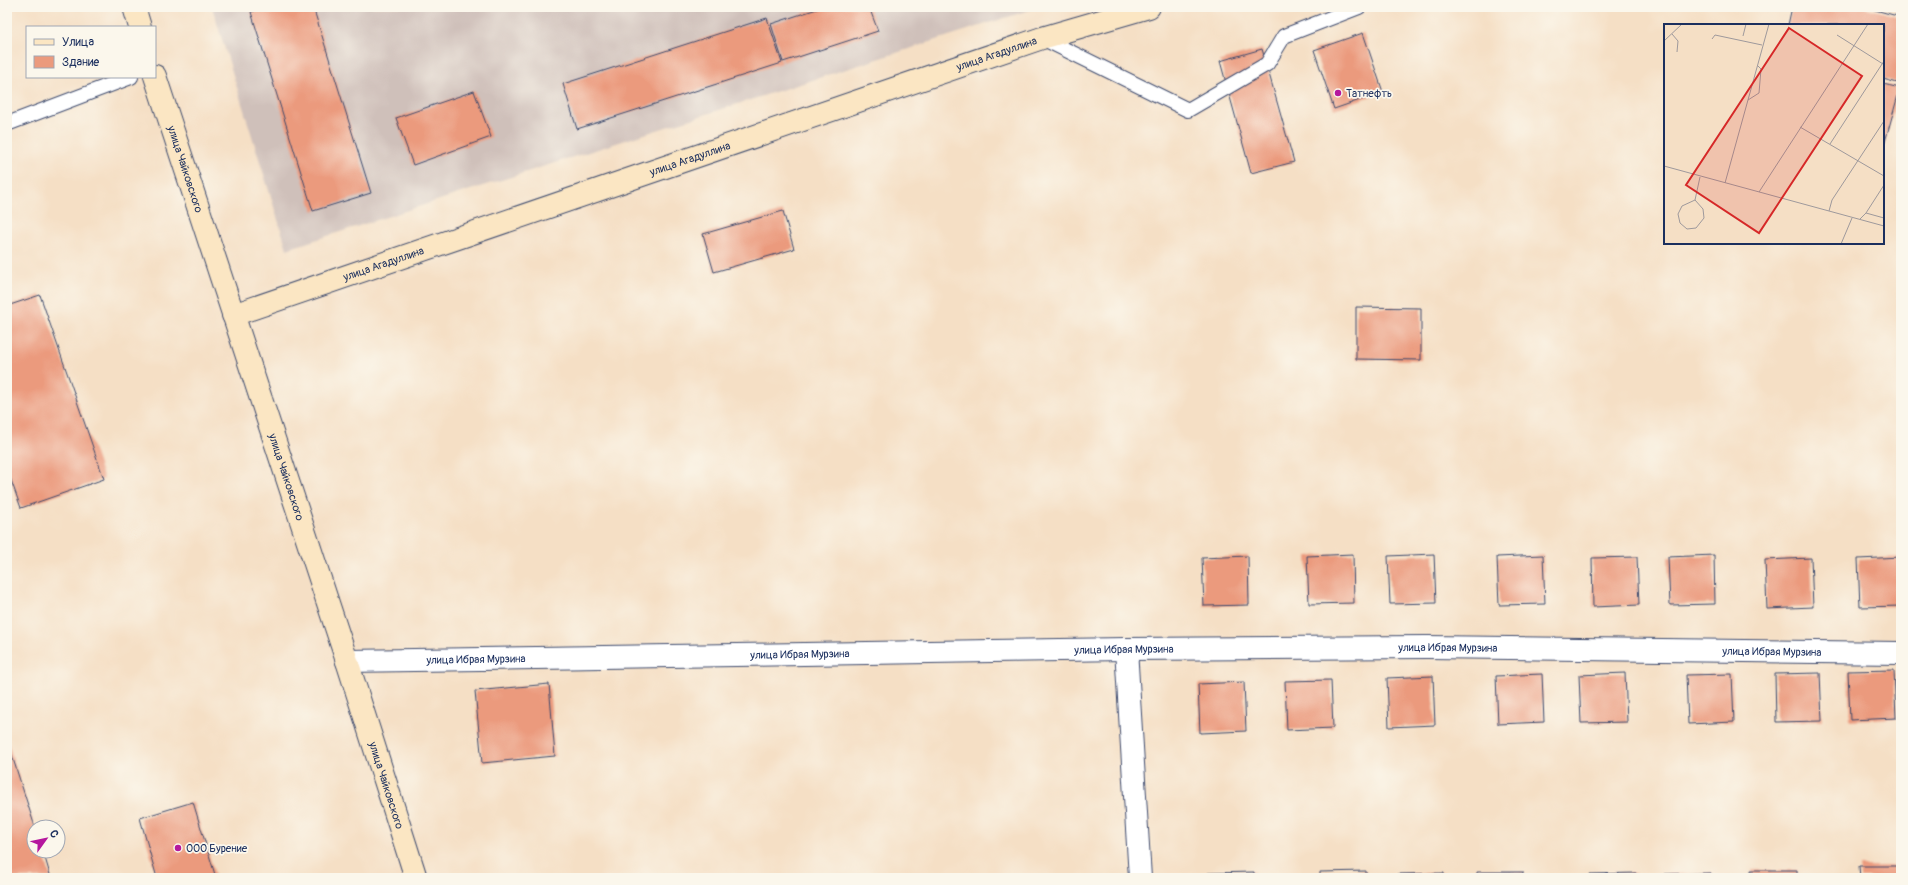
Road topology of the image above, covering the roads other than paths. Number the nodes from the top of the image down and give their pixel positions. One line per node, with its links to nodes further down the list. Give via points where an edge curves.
1 (134, 7): 4 (main road)
2 (1149, 7): 5 (main road, улица Агадуллина)
3 (1359, 7): 5 (lane, via 1284,36 1267,64 1188,110)
4 (140, 26)
5 (1042, 38): 9 (main road, улица Агадуллина)
6 (128, 78): 8 (lane)
7 (156, 78): 9 (main road, улица Чайковского)
8 (7, 124)
9 (233, 315): 12 (main road, улица Чайковского)
10 (1126, 649): 11 (street, улица Ибрая Мурзина, via 1427,646); 12 (street, улица Ибрая Мурзина); 14 (street)
11 (1901, 653)
12 (347, 661): 13 (main road, улица Чайковского)
13 (416, 878)
14 (1140, 878)

